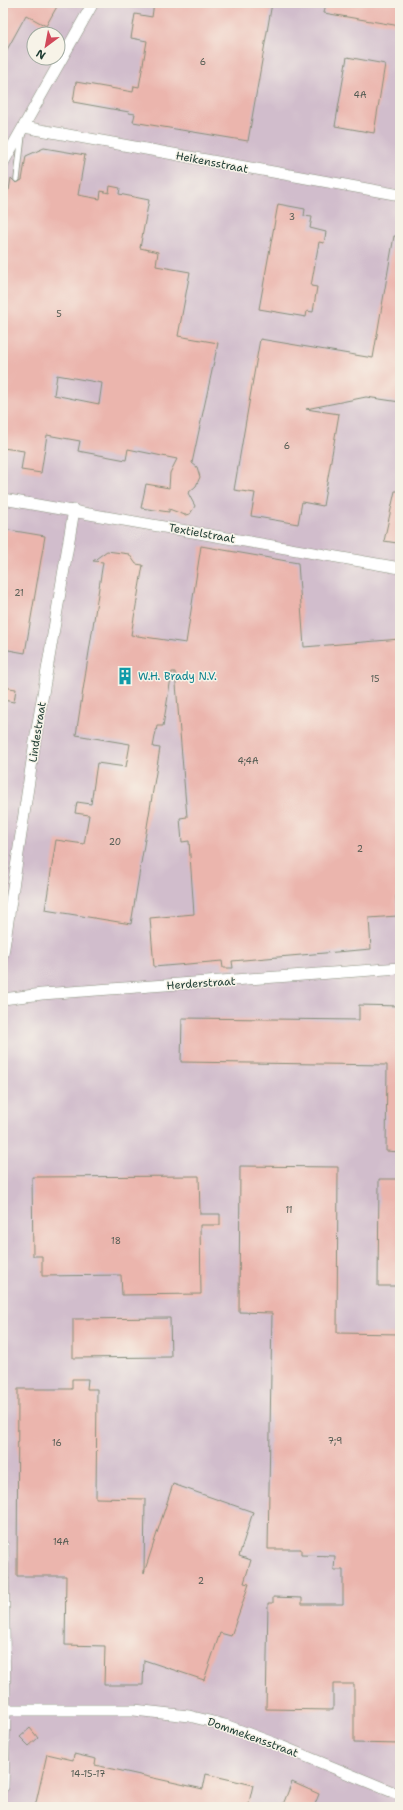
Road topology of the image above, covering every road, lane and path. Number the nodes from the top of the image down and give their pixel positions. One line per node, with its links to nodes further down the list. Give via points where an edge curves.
1 (93, 3): 2 (street)
2 (24, 127): 3 (street); 4 (lane); 5 (street, Heikensstraat)
3 (3, 163)
4 (17, 179)
5 (400, 195)
6 (3, 498): 7 (street, Textielstraat)
7 (74, 510): 8 (street, Textielstraat); 9 (street, Lindestraat, via 35,741)
8 (400, 568)
9 (3, 954)
10 (400, 968): 11 (street, Herderstraat)
11 (3, 999)
12 (3, 1546): 13 (street)
13 (4, 1710): 14 (street); 15 (street, Dommekensstraat, via 134,1710 189,1716 225,1725 276,1744)
14 (3, 1787)
15 (400, 1795)

